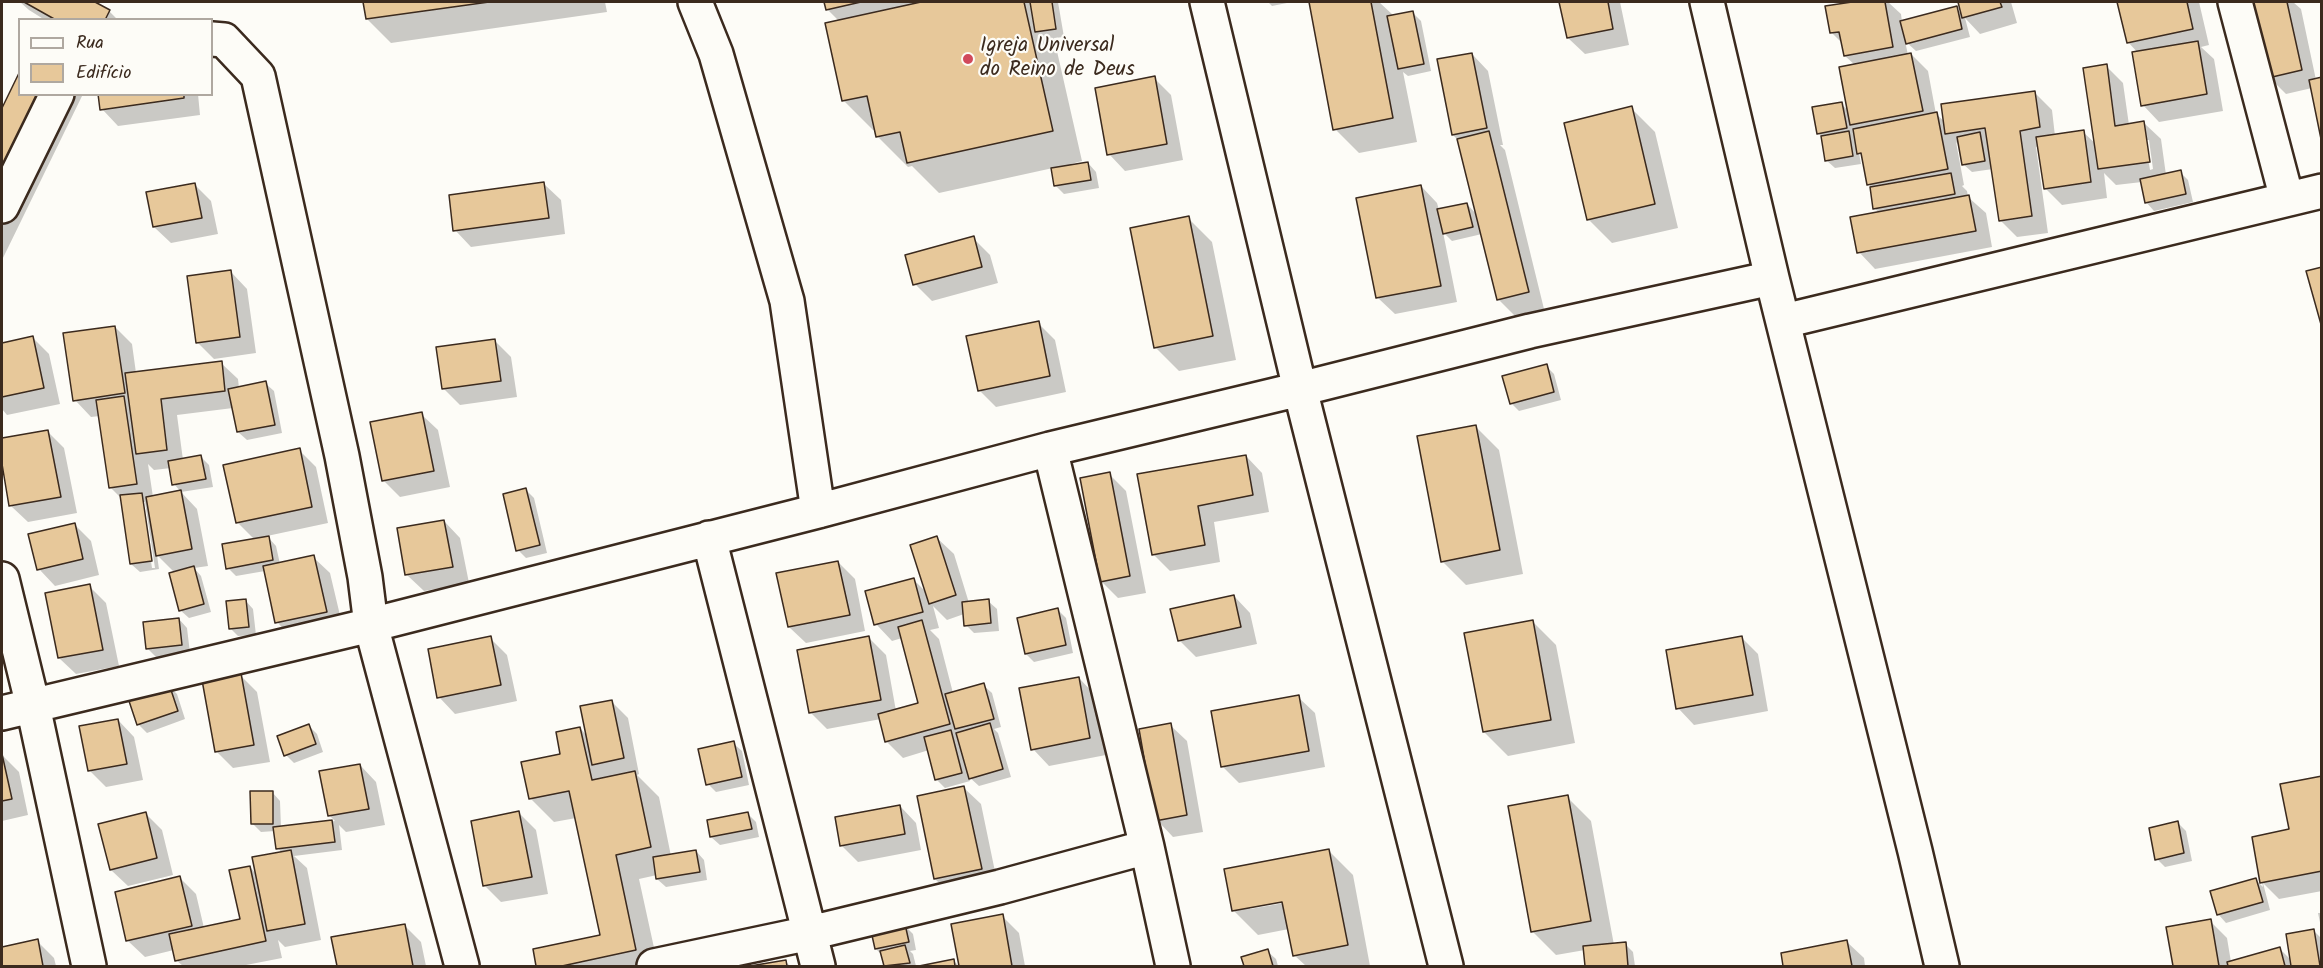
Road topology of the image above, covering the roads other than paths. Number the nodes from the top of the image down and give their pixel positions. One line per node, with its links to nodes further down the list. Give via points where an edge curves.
1 (695, 2): 14 (street, via 716,54 787,301)
2 (1207, 2): 12 (street)
3 (1707, 2): 10 (street)
4 (2235, 2): 8 (street)
5 (213, 39): 17 (street, via 224,40 258,76 342,456)
6 (56, 96): 9 (street)
7 (2322, 191): 8 (street)
8 (2287, 199): 11 (street)
9 (2, 206)
10 (1772, 278): 11 (street); 12 (street, via 1530,331)
11 (1784, 321): 28 (street)
12 (1300, 389): 13 (street); 27 (street)
13 (1050, 449): 14 (street); 20 (street)
14 (818, 512): 15 (street)
15 (709, 538): 17 (street); 21 (street)
16 (2, 579): 18 (street)
17 (371, 626): 18 (street); 23 (street)
18 (33, 706): 19 (street); 22 (street)
19 (2, 713)
20 (1148, 847): 21 (street); 26 (street)
21 (810, 933): 24 (street); 25 (street)
22 (89, 966)
23 (462, 966)
24 (654, 966)
25 (818, 966)
26 (1173, 966)
27 (1446, 966)
28 (1942, 966)

